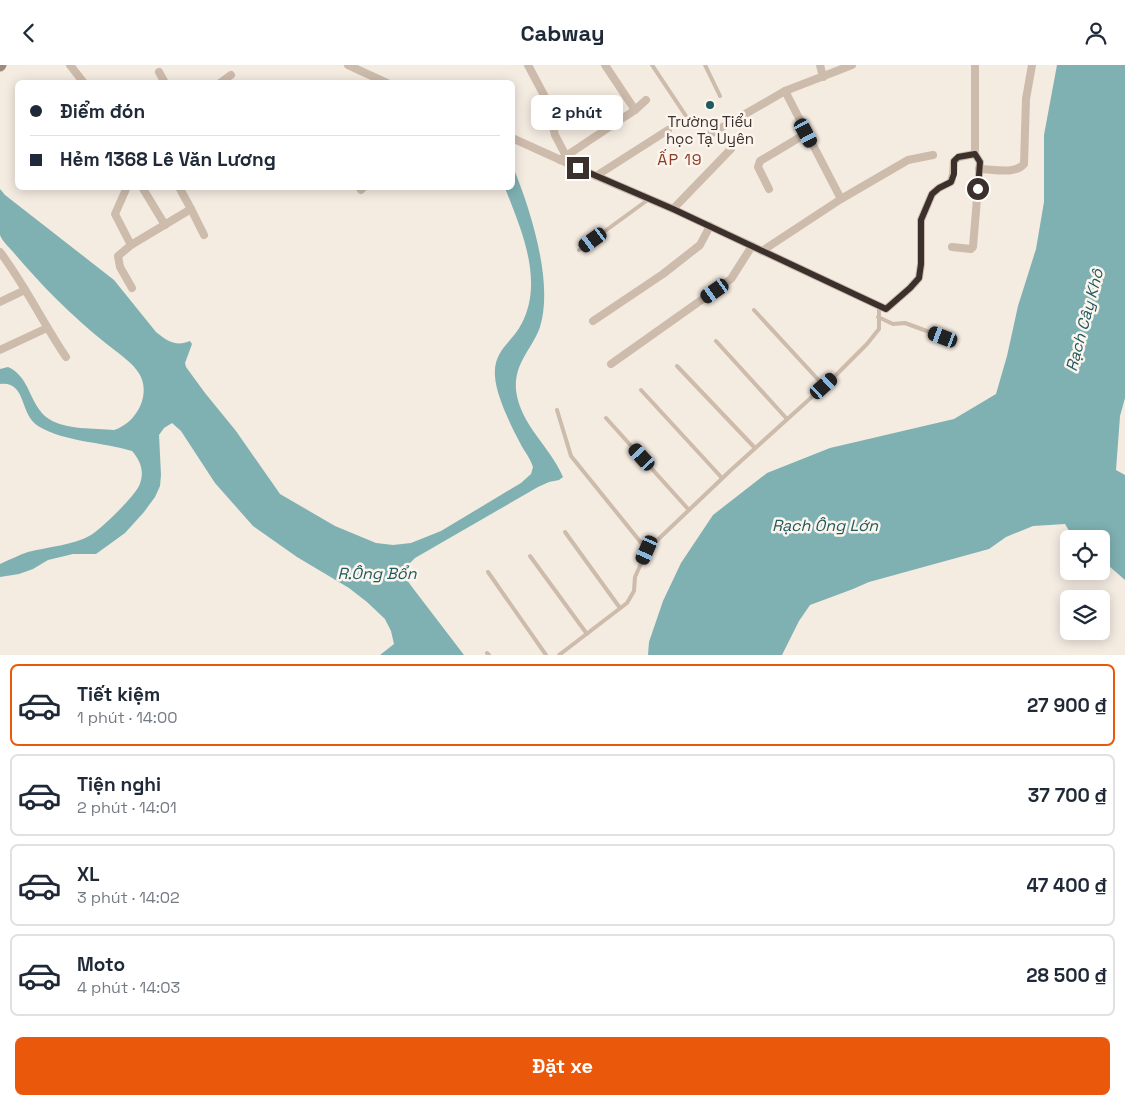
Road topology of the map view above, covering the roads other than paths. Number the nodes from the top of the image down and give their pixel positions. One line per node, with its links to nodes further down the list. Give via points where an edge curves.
1 (70, 65): 14 (street)
2 (348, 65): 17 (street)
3 (528, 65): 30 (street, via 545,97)
4 (605, 65): 21 (street)
5 (652, 65): 22 (lane)
6 (705, 65): 19 (lane)
7 (820, 65): 13 (street)
8 (852, 65): 13 (street)
9 (975, 65): 28 (street)
10 (1032, 65): 31 (street, via 1026,99 1024,164 1012,171)
11 (159, 72): 15 (street)
12 (231, 75): 16 (street)
13 (823, 77): 18 (street)
14 (82, 80)
15 (163, 80)
16 (224, 80)
17 (381, 80)
18 (785, 91): 24 (street); 25 (street)
19 (720, 96)
20 (646, 100): 21 (street)
21 (635, 110): 30 (street)
22 (692, 125)
23 (668, 130): 32 (street)
24 (806, 133): 33 (street, via 760,161 758,167); 38 (street)
25 (707, 136)
26 (515, 139): 30 (street)
27 (731, 149): 40 (street)
28 (975, 154): 31 (street, via 980,162); 53 (street, via 958,157 954,161 951,182 932,194 921,220 919,278 894,302)
29 (934, 155): 38 (street, via 908,160)
30 (563, 158): 32 (street)
31 (979, 169): 46 (street, via 973,247)
32 (596, 176): 37 (street)
33 (769, 189)
34 (126, 190): 44 (street, via 115,214)
35 (144, 190): 41 (street)
36 (181, 190): 39 (street)
37 (649, 199): 40 (street); 47 (lane)
38 (841, 199): 48 (street)
39 (191, 209): 41 (street); 43 (street)
40 (673, 209): 42 (street)
41 (165, 225): 44 (street)
42 (710, 226): 45 (street); 56 (street, via 700,245)
43 (204, 235)
44 (131, 245): 50 (street, via 118,256)
45 (752, 246): 48 (street); 62 (street, via 731,279)
46 (952, 247)
47 (579, 250)
48 (762, 251): 53 (street)
49 (0, 252): 51 (street)
50 (132, 289)
51 (25, 290): 52 (street); 57 (street)
52 (0, 302)
53 (882, 307): 55 (lane)
54 (754, 310): 64 (lane)
55 (878, 317): 58 (lane); 64 (lane, via 879,329)
56 (593, 321)
57 (47, 328): 60 (street); 61 (street)
58 (943, 337)
59 (716, 341): 68 (lane)
60 (0, 350)
61 (66, 357)
62 (611, 364)
63 (677, 365): 69 (lane)
64 (824, 386): 68 (lane)
65 (641, 390): 70 (lane)
66 (557, 410): 73 (lane, via 571,456)
67 (606, 418): 71 (lane)
68 (787, 419): 69 (lane)
69 (755, 448): 70 (lane)
70 (722, 478): 71 (lane)
71 (690, 509): 73 (lane)
72 (565, 532): 76 (lane)
73 (647, 550): 76 (lane, via 635,577 634,591)
74 (530, 556): 77 (lane)
75 (488, 572): 78 (lane)
76 (620, 608): 77 (lane)
77 (586, 634): 79 (lane)
78 (546, 655)
79 (559, 655)

